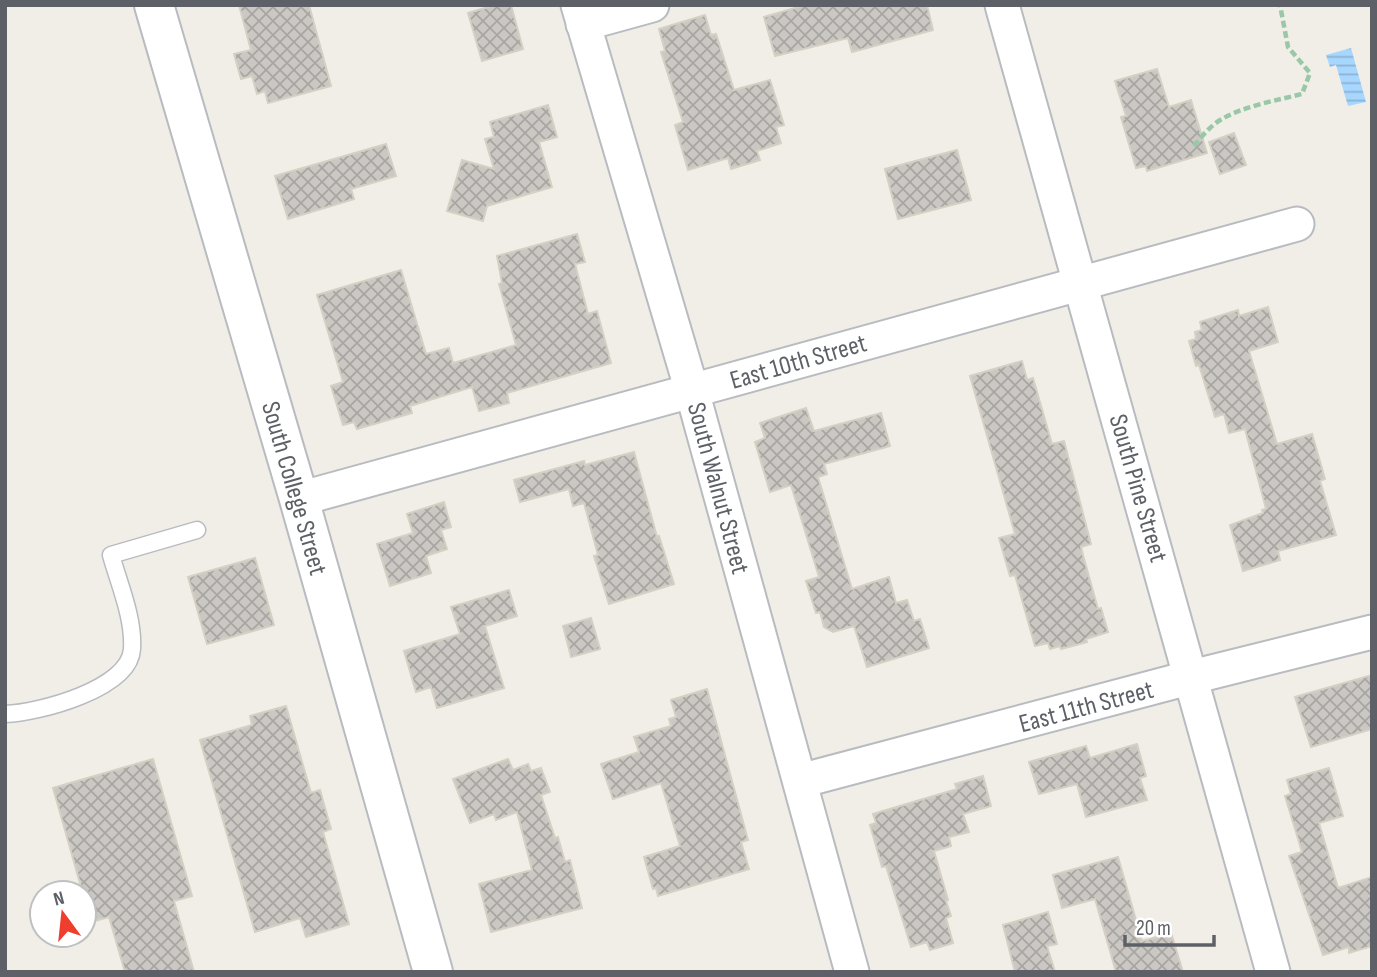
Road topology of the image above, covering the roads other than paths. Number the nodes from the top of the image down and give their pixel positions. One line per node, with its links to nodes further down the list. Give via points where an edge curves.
1 (154, 5): 8 (street, South College Street)
2 (652, 5): 4 (street)
3 (1002, 5): 6 (street, South Pine Street)
4 (581, 15): 7 (street, South Walnut Street)
5 (1297, 224): 6 (street, East 10th Street)
6 (1080, 282): 7 (street, East 10th Street); 11 (street, South Pine Street)
7 (692, 391): 8 (street, East 10th Street); 13 (street, South Walnut Street)
8 (299, 499): 14 (street, South College Street)
9 (197, 530): 12 (lane, via 111,555 128,614 132,652 126,668 73,699 22,714)
10 (1372, 632): 11 (street, East 11th Street)
11 (1192, 677): 13 (street, East 11th Street); 16 (street, South Pine Street)
12 (5, 714)
13 (800, 781): 15 (street, South Walnut Street)
14 (433, 972)
15 (852, 972)
16 (1273, 972)

